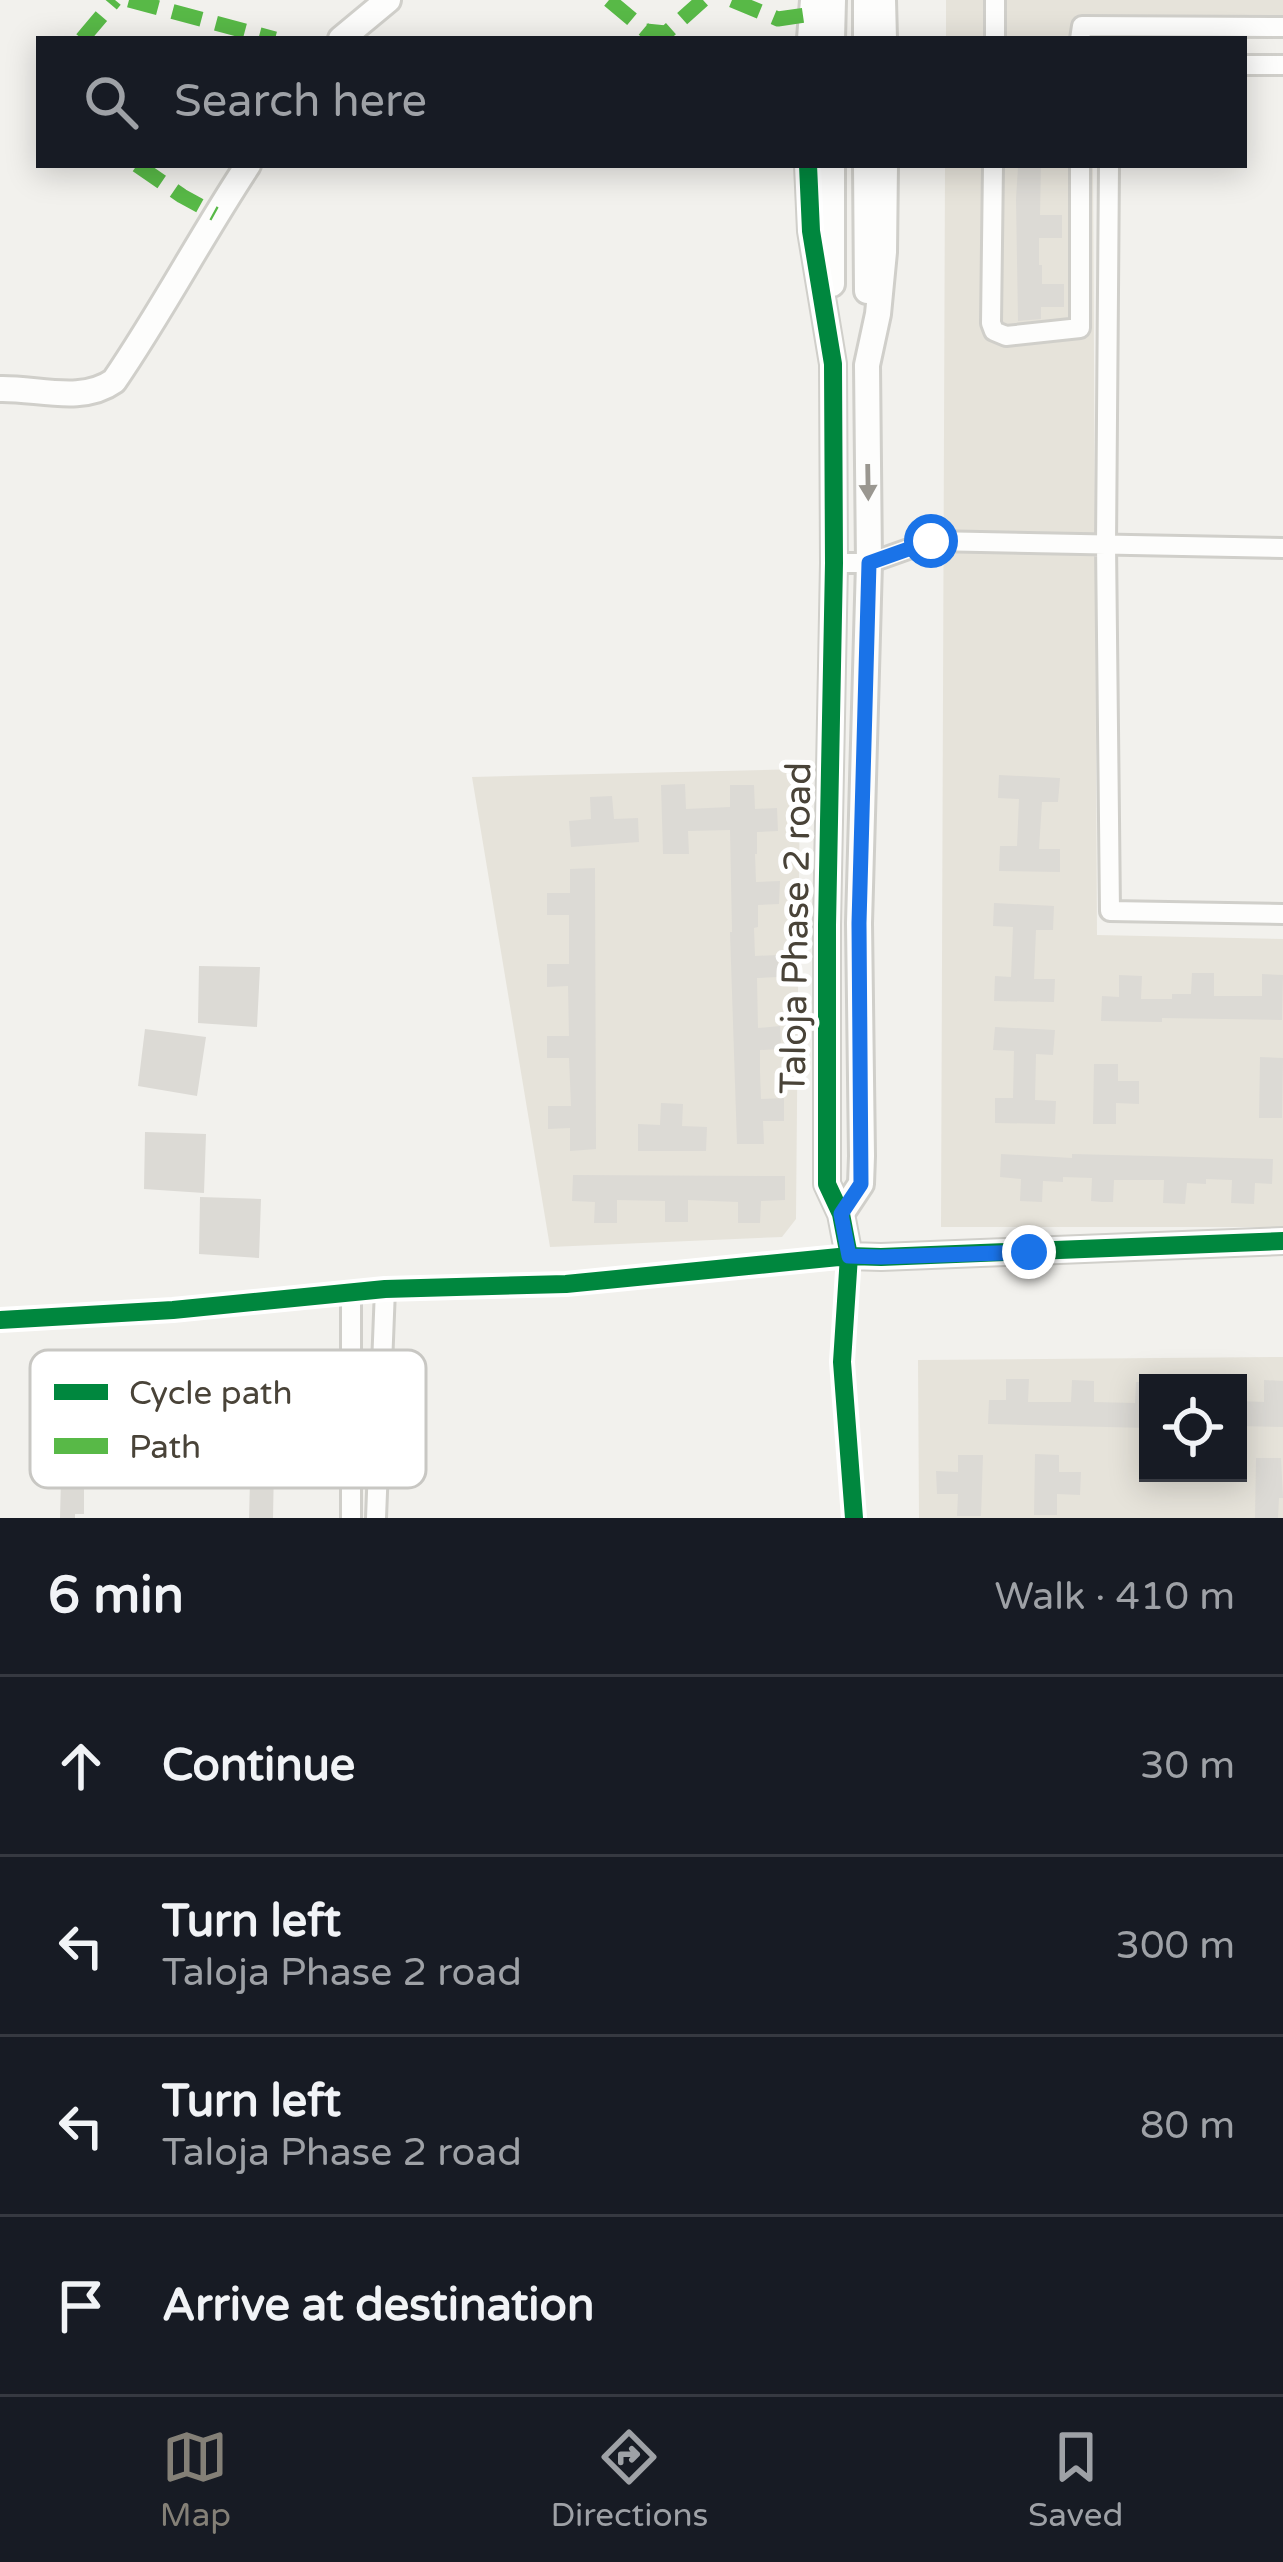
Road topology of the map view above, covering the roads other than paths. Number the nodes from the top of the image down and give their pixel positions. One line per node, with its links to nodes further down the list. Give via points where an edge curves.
1 (813, 0): 9 (street)
2 (832, 0): 10 (street)
3 (866, 0): 11 (street)
4 (883, 0): 12 (street)
5 (995, 0): 13 (street)
6 (386, 2): 8 (street)
7 (1283, 27): 14 (street, via 1082,26)
8 (350, 30)
9 (810, 36)
10 (832, 36)
11 (866, 36)
12 (884, 36)
13 (994, 36)
14 (1080, 36)
15 (1247, 65): 16 (street)
16 (1283, 65)
17 (246, 168): 29 (street, via 114,381 84,394)
18 (808, 168): 27 (street, Taloja Phase 2 road)
19 (832, 168): 27 (street)
20 (866, 168): 28 (street)
21 (885, 168): 28 (street, Taloja Phase 2 road, via 883,273)
22 (993, 168): 25 (street, via 994,331 1078,330)
23 (1080, 168): 25 (street)
24 (1109, 168): 26 (street)
25 (1081, 272): 26 (street)
26 (1109, 273): 30 (street)
27 (832, 364): 32 (street, Taloja Phase 2 road)
28 (867, 365): 33 (street, Taloja Phase 2 road, one-way to 33)
29 (0, 389)
30 (1106, 544): 31 (street); 33 (street, via 931,541); 34 (street, via 1110,911)
31 (1283, 548)
32 (834, 563): 33 (street); 35 (street, Taloja Phase 2 road, via 827,1184)
33 (869, 563): 35 (street, Taloja Phase 2 road, via 861,1184)
34 (1283, 914)
35 (841, 1214): 37 (street, Taloja Phase 2 road)
36 (1283, 1241): 37 (street)
37 (849, 1256): 38 (street, via 566,1284); 45 (street, via 842,1362)
38 (385, 1289): 39 (street); 42 (street)
39 (351, 1293): 40 (street); 41 (street)
40 (0, 1320)
41 (351, 1350)
42 (383, 1350)
43 (377, 1488): 44 (street)
44 (376, 1518)
45 (854, 1518)

